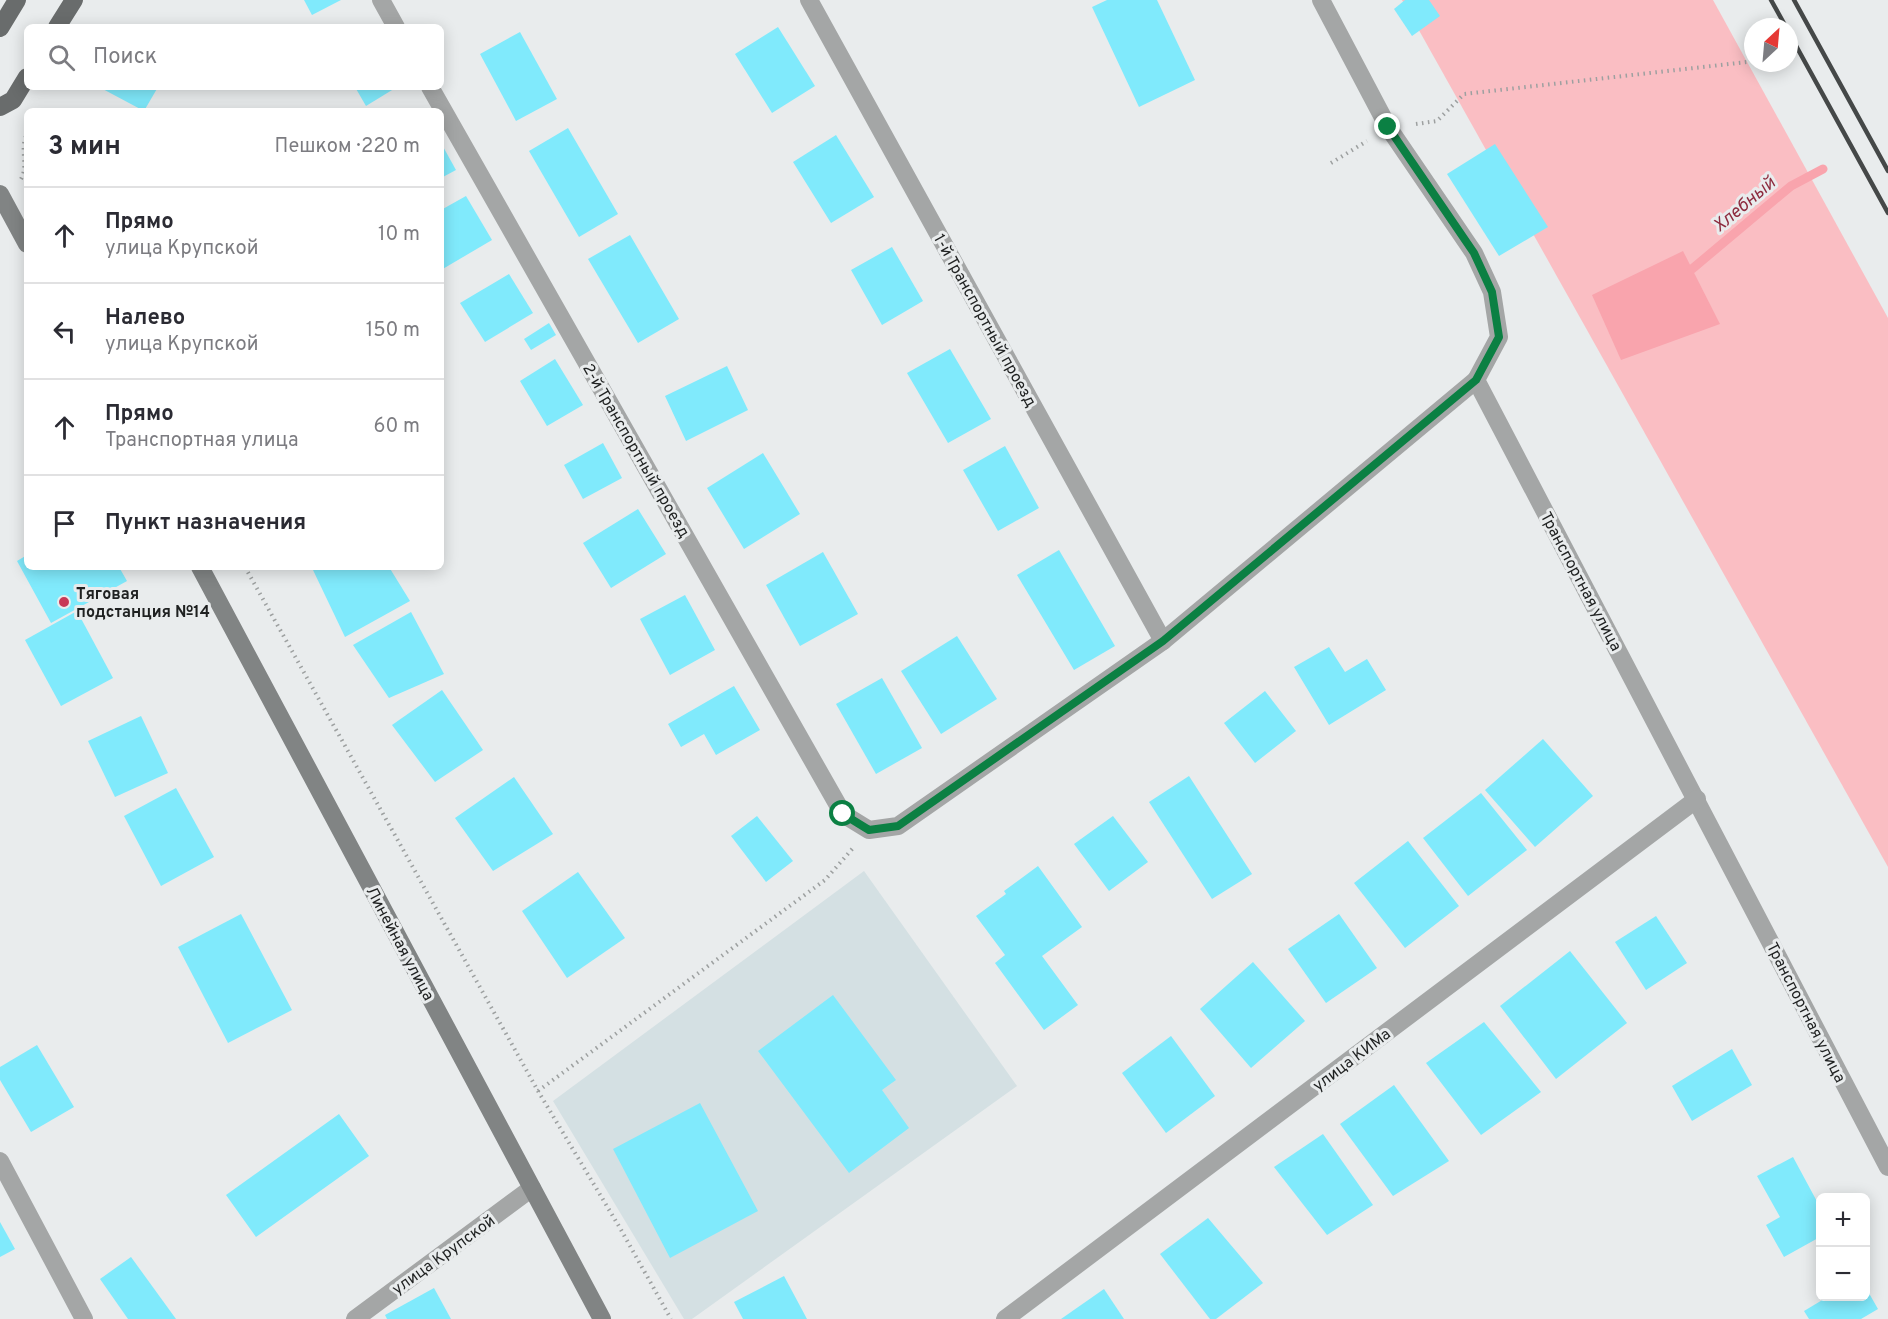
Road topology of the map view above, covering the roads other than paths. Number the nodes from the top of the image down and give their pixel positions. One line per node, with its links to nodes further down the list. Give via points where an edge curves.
1 (17, 0): 8 (main road)
2 (74, 0): 6 (main road)
3 (381, 0): 7 (street)
4 (809, 0): 18 (street, 1-й Транспортный проезд)
5 (1321, 0): 16 (street, via 1388,127 1474,253 1492,292 1499,337)
6 (59, 24)
7 (394, 24)
8 (0, 28)
9 (24, 82): 11 (main road, via 13,100)
10 (432, 90): 12 (street, 2-й Транспортный проезд)
11 (0, 107)
12 (442, 108)
13 (444, 112): 18 (street, 2-й Транспортный проезд, via 843,814 869,830 898,826)
14 (3, 199): 15 (street)
15 (24, 238)
16 (1476, 380): 18 (street); 19 (street, Транспортная улица)
17 (202, 570): 22 (street, Линейная улица)
18 (1163, 641)
19 (1696, 799): 21 (street, Транспортная улица); 26 (street, улица КИМа)
20 (0, 1161): 23 (street)
21 (1888, 1167)
22 (532, 1188): 24 (street, улица Крупской); 25 (street, Линейная улица)
23 (84, 1319)
24 (355, 1319)
25 (602, 1319)
26 (1005, 1319)

